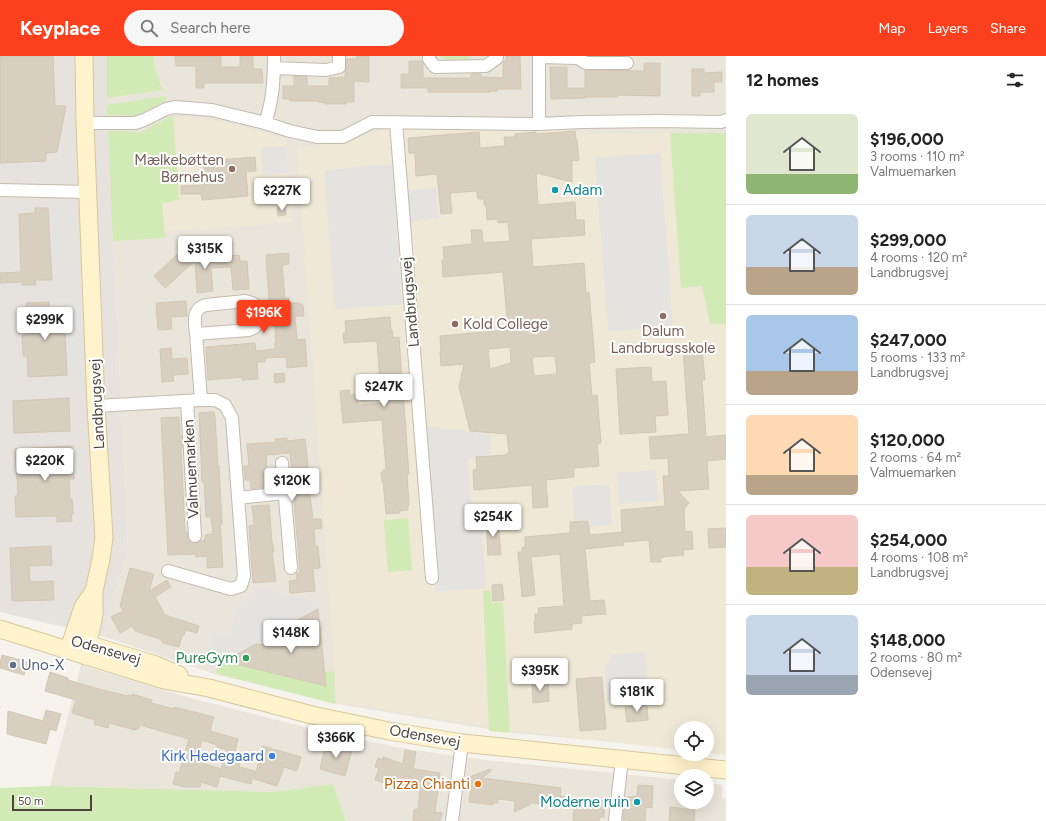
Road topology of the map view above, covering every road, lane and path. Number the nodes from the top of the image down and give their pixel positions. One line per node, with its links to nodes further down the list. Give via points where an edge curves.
1 (84, 56): 11 (main road, Landbrugsvej)
2 (274, 56): 8 (street)
3 (339, 56): 8 (street, via 339,67 326,70)
4 (429, 56): 5 (street, via 435,67 443,67 486,66 497,58)
5 (496, 56)
6 (539, 57): 7 (street, via 578,58 586,63); 13 (street)
7 (627, 63)
8 (274, 68): 12 (street, via 270,110)
9 (726, 120): 13 (street)
10 (396, 122): 12 (street, via 372,122 343,137 317,137); 13 (street); 26 (street, Landbrugsvej)
11 (84, 123): 12 (street, via 135,123 175,107 212,110); 15 (main road, Landbrugsvej)
12 (265, 123)
13 (539, 124)
14 (0, 190): 15 (street)
15 (88, 192): 19 (main road, Landbrugsvej)
16 (196, 334): 16 (street, Valmuemarken, via 254,328 259,320 257,306 245,302 200,306 194,318); 17 (street, Valmuemarken)
17 (201, 400): 18 (street, Valmuemarken); 22 (street, Valmuemarken, via 215,400 225,405 232,418)
18 (187, 401): 19 (street, Valmuemarken); 23 (street, Valmuemarken)
19 (96, 406): 29 (main road, Landbrugsvej, via 104,537 94,591 83,608)
20 (282, 462): 21 (street)
21 (284, 493): 22 (street); 24 (street)
22 (238, 498): 25 (street, Valmuemarken, via 244,576 241,586 231,590)
23 (195, 536)
24 (291, 568)
25 (168, 571)
26 (432, 578)
27 (0, 623): 29 (main road, Odensevej, via 15,625)
28 (0, 630): 29 (main road, Odensevej)
29 (78, 647): 30 (main road, Odensevej, via 164,680 209,688 312,715)
30 (462, 743): 31 (main road, Odensevej); 33 (street)
31 (622, 759): 32 (main road, Odensevej); 34 (street)
32 (726, 770)
33 (452, 821)
34 (615, 821)

